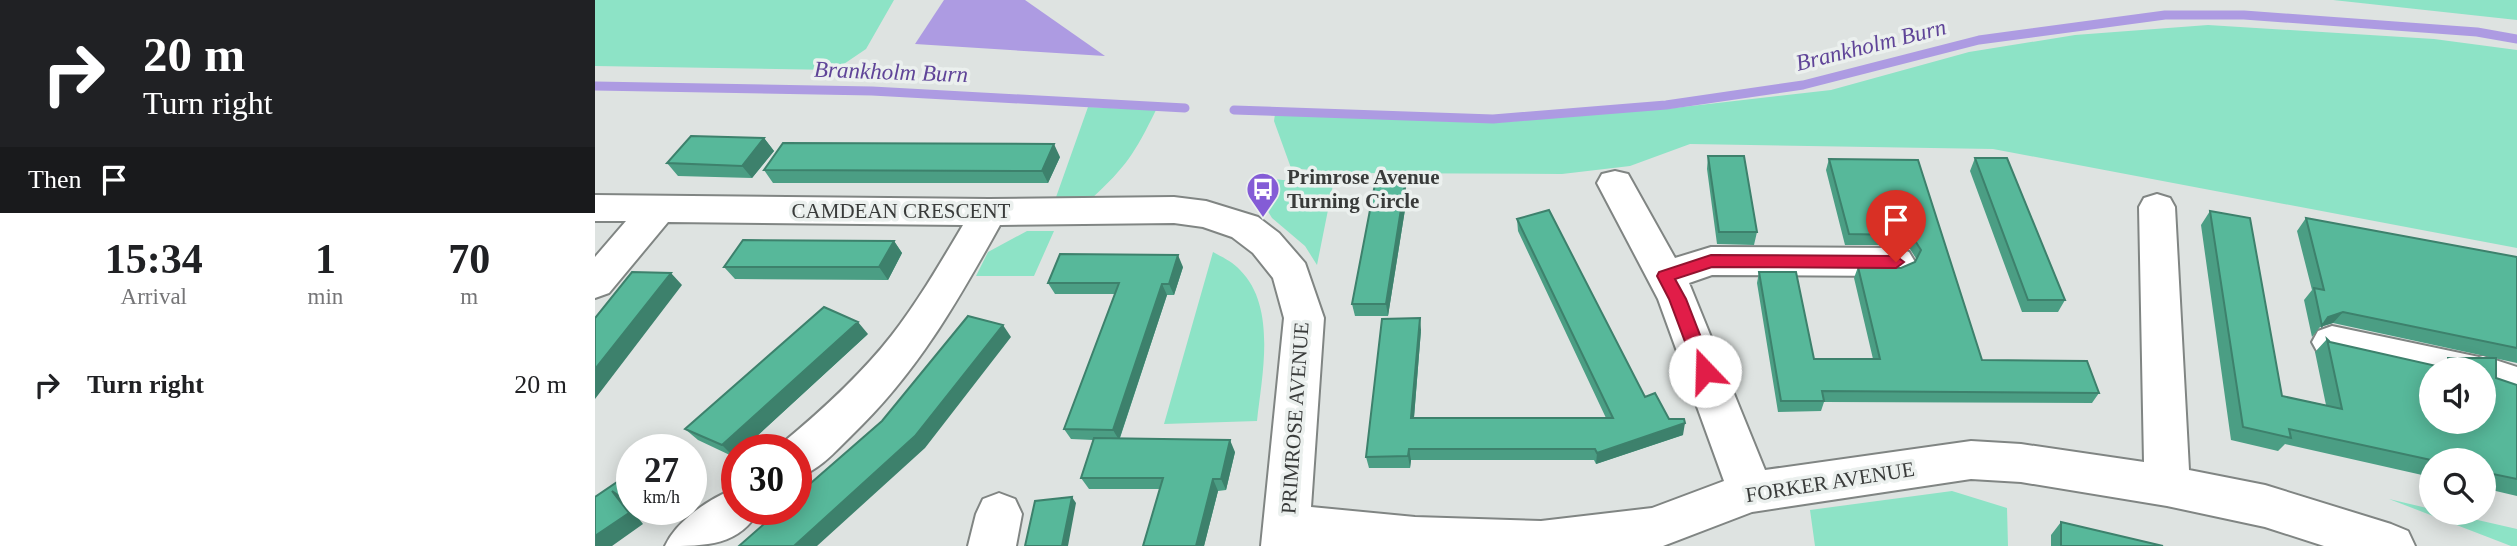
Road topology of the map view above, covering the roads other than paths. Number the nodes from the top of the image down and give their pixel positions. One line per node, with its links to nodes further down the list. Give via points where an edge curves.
1 (1615, 183): 8 (street)
2 (2157, 207): 15 (street)
3 (595, 208): 4 (street, CAMDEAN CRESCENT)
4 (658, 209): 5 (street, CAMDEAN CRESCENT); 9 (street)
5 (989, 212): 6 (street, CAMDEAN CRESCENT, via 1174,210); 14 (street, via 948,284 893,364)
6 (1206, 214): 18 (street, PRIMROSE AVENUE, via 1245,227 1266,243 1291,273 1304,318)
7 (1896, 262): 8 (street, via 1711,261)
8 (1665, 276): 16 (street, via 1678,299)
9 (595, 284)
10 (2332, 342): 11 (street)
11 (2419, 360)
12 (2496, 376): 13 (street)
13 (2517, 384)
14 (812, 444)
15 (2167, 486): 16 (street, FORKER AVENUE, via 2021,463 1971,460); 21 (street, FORKER AVENUE, via 2265,506)
16 (1751, 492): 19 (street, FORKER AVENUE, via 1652,529)
17 (721, 521): 20 (street)
18 (1287, 536): 19 (street, FORKER AVENUE)
19 (1570, 543)
20 (689, 546)
21 (2391, 546)

